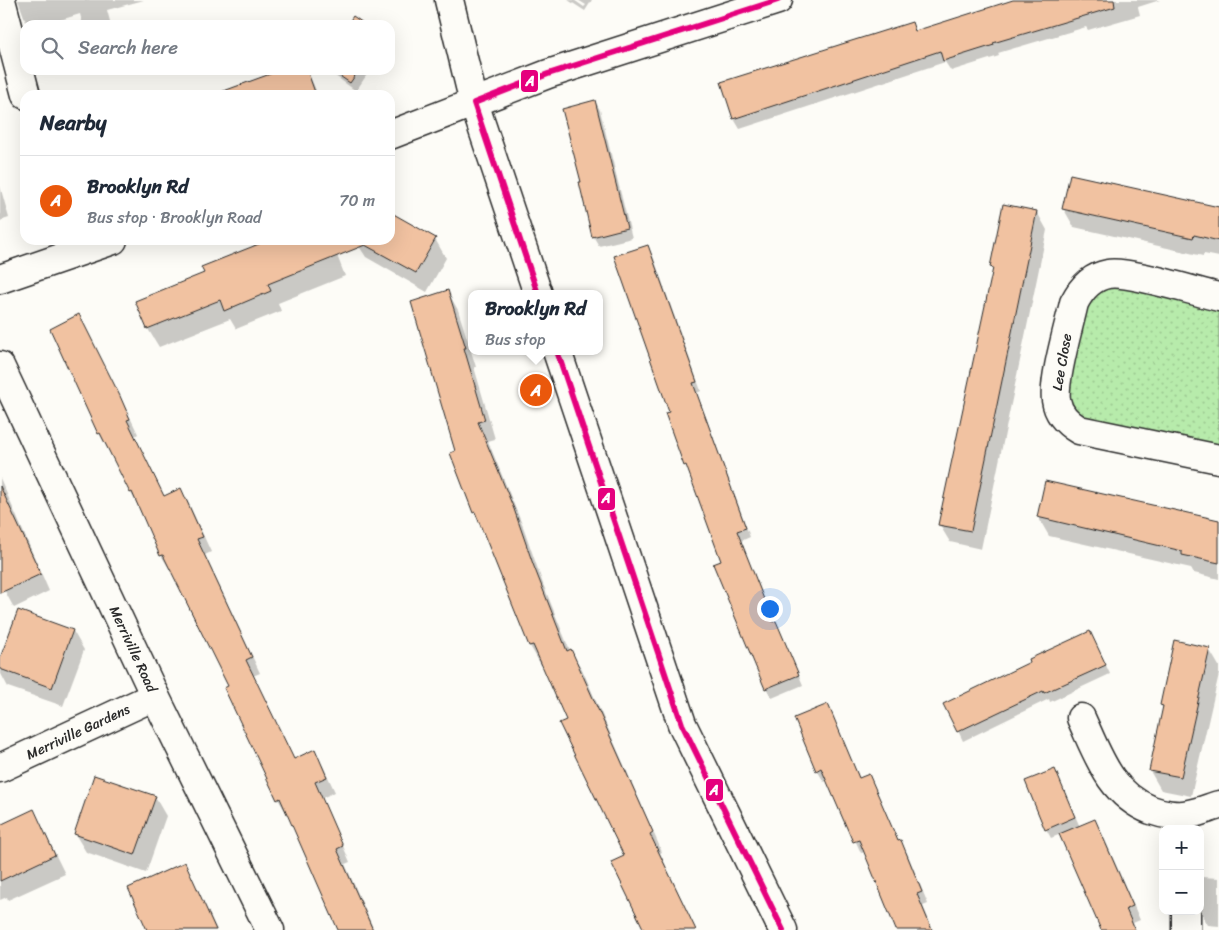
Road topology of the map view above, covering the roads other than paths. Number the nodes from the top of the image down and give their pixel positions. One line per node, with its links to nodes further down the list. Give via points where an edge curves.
1 (2, 0): 4 (street)
2 (449, 0): 7 (street)
3 (778, 0): 7 (street, via 557,71)
4 (20, 71)
5 (21, 75): 6 (street)
6 (25, 90)
7 (474, 103): 8 (street); 12 (street)
8 (395, 133)
9 (84, 245): 10 (street)
10 (67, 248): 11 (street)
11 (0, 279)
12 (537, 290)
13 (1219, 297): 16 (street, Lee Close, via 1117,273 1087,283 1074,303 1056,390 1059,412 1079,430)
14 (558, 355): 24 (street, via 682,724)
15 (0, 366): 17 (street, Merriville Road)
16 (1219, 459)
17 (155, 696): 19 (street, Merriville Gardens); 23 (street, Merriville Road)
18 (1081, 718): 21 (street, via 1109,778 1118,789 1128,798 1157,812)
19 (0, 768)
20 (1219, 805): 21 (street)
21 (1188, 822)
22 (1186, 915): 25 (street)
23 (270, 930)
24 (783, 930)
25 (1186, 930)

